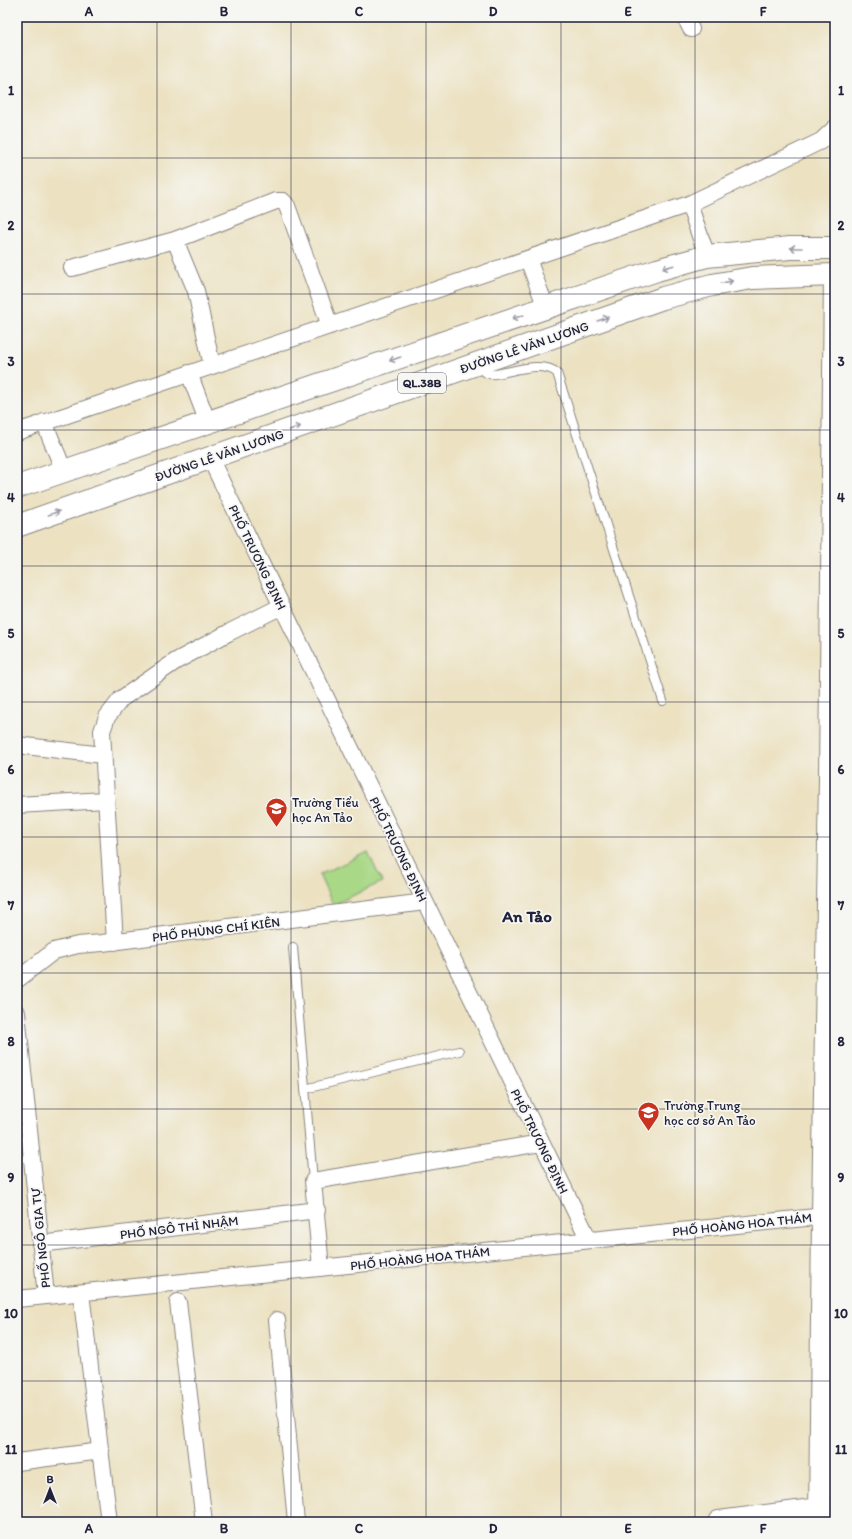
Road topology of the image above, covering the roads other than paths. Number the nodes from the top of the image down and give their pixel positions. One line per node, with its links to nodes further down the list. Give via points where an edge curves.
1 (835, 128): 2 (street, via 821,141)
2 (689, 204): 5 (street); 6 (street)
3 (175, 240): 7 (street); 10 (street, via 276,201 283,201 288,206); 12 (street, via 196,291)
4 (835, 248): 5 (main road, QL.38B, one-way to 5, via 790,248)
5 (707, 256): 9 (main road, QL.38B, one-way to 9, via 657,270)
6 (528, 259): 9 (street); 10 (street)
7 (72, 268)
8 (835, 275): 11 (main road, ĐƯỜNG LÊ VĂN LƯƠNG / QL.38B, one-way to 8, via 663,298 712,284 752,278); 37 (main road)
9 (546, 308): 15 (main road, QL.38B, one-way to 15)
10 (330, 326): 12 (street)
11 (477, 364): 17 (main road, ĐƯỜNG LÊ VĂN LƯƠNG / QL.38B, one-way to 11); 22 (lane, via 483,371 492,375 534,368 548,368 557,373)
12 (212, 366): 13 (street)
13 (189, 374): 14 (street); 15 (street)
14 (44, 422): 16 (street); 18 (street)
15 (208, 423): 18 (main road, QL.38B)
16 (17, 432)
17 (210, 458): 20 (main road, ĐƯỜNG LÊ VĂN LƯƠNG / QL.38B, one-way to 17); 21 (street, PHỐ TRƯƠNG ĐỊNH)
18 (64, 472): 19 (main road, QL.38B)
19 (17, 488)
20 (17, 526)
21 (282, 606): 24 (street, via 176,661 121,699 107,717 102,731); 27 (street, PHỐ TRƯƠNG ĐỊNH)
22 (663, 701)
23 (17, 745): 24 (street)
24 (103, 755): 25 (street)
25 (106, 800): 26 (street); 28 (street)
26 (17, 805)
27 (425, 902): 28 (street, PHỐ PHÙNG CHÍ KIÊN); 34 (street, PHỐ TRƯƠNG ĐỊNH)
28 (115, 942): 30 (street, PHỐ PHÙNG CHÍ KIÊN, via 78,945 54,951)
29 (293, 948): 33 (lane)
30 (17, 980)
31 (17, 1013): 39 (street, PHỐ NGÔ GIA TỰ)
32 (459, 1051): 33 (lane)
33 (305, 1089): 35 (lane)
34 (541, 1143): 35 (street); 38 (street, PHỐ TRƯƠNG ĐỊNH)
35 (313, 1181): 36 (street)
36 (317, 1210): 39 (street, PHỐ NGÔ THÌ NHẬM); 40 (street)
37 (829, 1215): 38 (street, PHỐ HOÀNG HOA THÁM); 48 (main road)
38 (589, 1240): 40 (street, PHỐ HOÀNG HOA THÁM)
39 (40, 1244): 42 (street, PHỐ NGÔ GIA TỰ)
40 (321, 1268): 41 (street, PHỐ HOÀNG HOA THÁM)
41 (81, 1293): 42 (street, PHỐ HOÀNG HOA THÁM); 46 (street)
42 (46, 1296): 43 (street, PHỐ HOÀNG HOA THÁM)
43 (17, 1300)
44 (178, 1302): 50 (street)
45 (277, 1320): 51 (street)
46 (101, 1451): 47 (street); 49 (street)
47 (17, 1462)
48 (820, 1516): 52 (main road)
49 (109, 1522)
50 (204, 1522)
51 (296, 1522)
52 (719, 1522)

